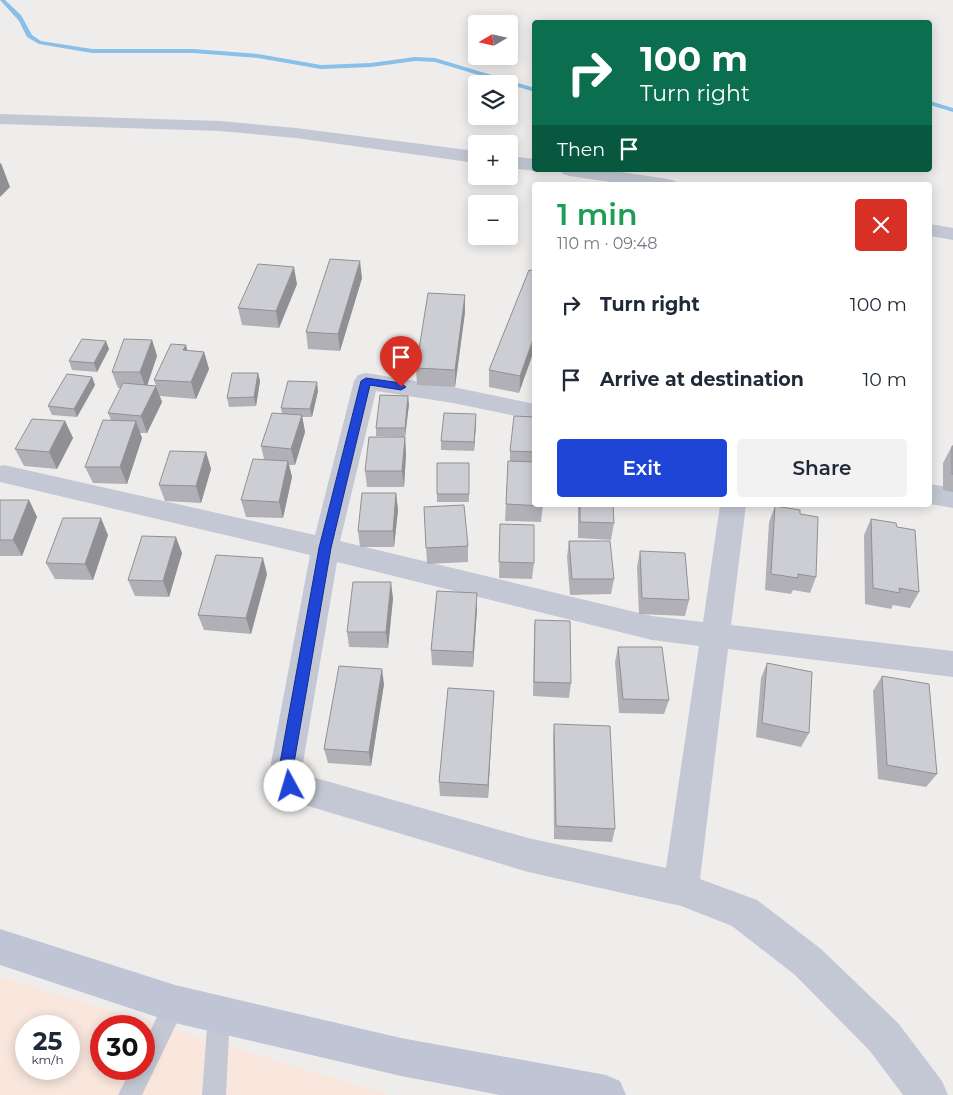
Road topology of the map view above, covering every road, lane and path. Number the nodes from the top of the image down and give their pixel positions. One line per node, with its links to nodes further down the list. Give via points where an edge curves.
1 (0, 119): 2 (street, via 220,126)
2 (468, 156)
3 (518, 163): 4 (street)
4 (532, 165)
5 (583, 172): 6 (street)
6 (648, 182)
7 (932, 230): 8 (street)
8 (953, 234)
9 (532, 411): 14 (street, via 366,381)
10 (4, 474): 14 (street)
11 (932, 494): 12 (street)
12 (953, 498)
13 (733, 507): 15 (street)
14 (325, 548): 15 (street, via 652,628); 17 (street, via 287,763 290,786 528,855)
15 (716, 636): 16 (street); 17 (street)
16 (953, 664)
17 (681, 889): 26 (street, via 744,913 808,962 884,1037)
18 (0, 947): 19 (street)
19 (176, 1004): 20 (street); 21 (lane)
20 (219, 1014): 24 (lane); 25 (street, via 402,1056)
21 (155, 1046)
22 (138, 1080): 23 (lane)
23 (130, 1095)
24 (214, 1095)
25 (606, 1095)
26 (928, 1095)

